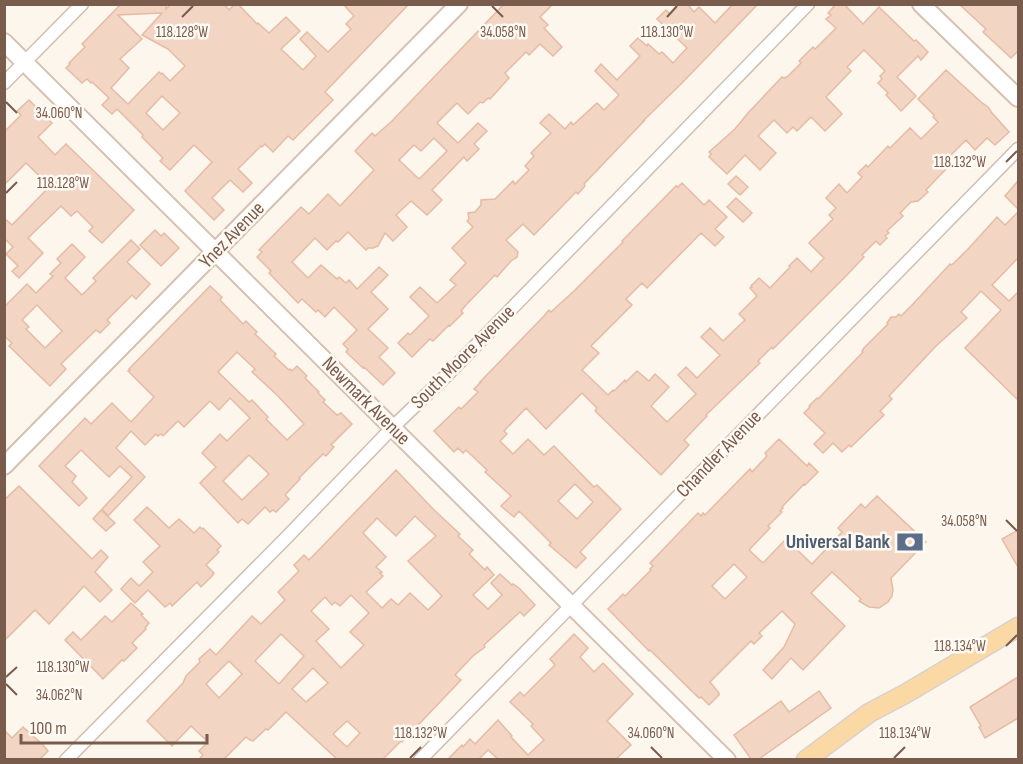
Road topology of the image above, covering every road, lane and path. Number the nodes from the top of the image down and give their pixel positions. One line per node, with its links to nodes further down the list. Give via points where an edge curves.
1 (82, 4): 6 (street)
2 (459, 4): 10 (street, Ynez Avenue)
3 (808, 4): 11 (street, South Moore Avenue)
4 (921, 4): 8 (street)
5 (4, 42): 6 (street, Newmark Avenue)
6 (25, 62): 7 (street); 10 (street, Newmark Avenue)
7 (4, 83)
8 (1018, 98)
9 (1018, 148): 13 (street, Chandler Avenue)
10 (216, 251): 11 (street, Newmark Avenue); 12 (street, Ynez Avenue)
11 (393, 427): 13 (street, Newmark Avenue); 15 (street, South Moore Avenue)
12 (4, 466)
13 (572, 604): 16 (street, Chandler Avenue); 17 (street, Newmark Avenue)
14 (1018, 627): 18 (main road, via 869,713)
15 (66, 759)
16 (420, 759)
17 (728, 759)
18 (806, 759)

